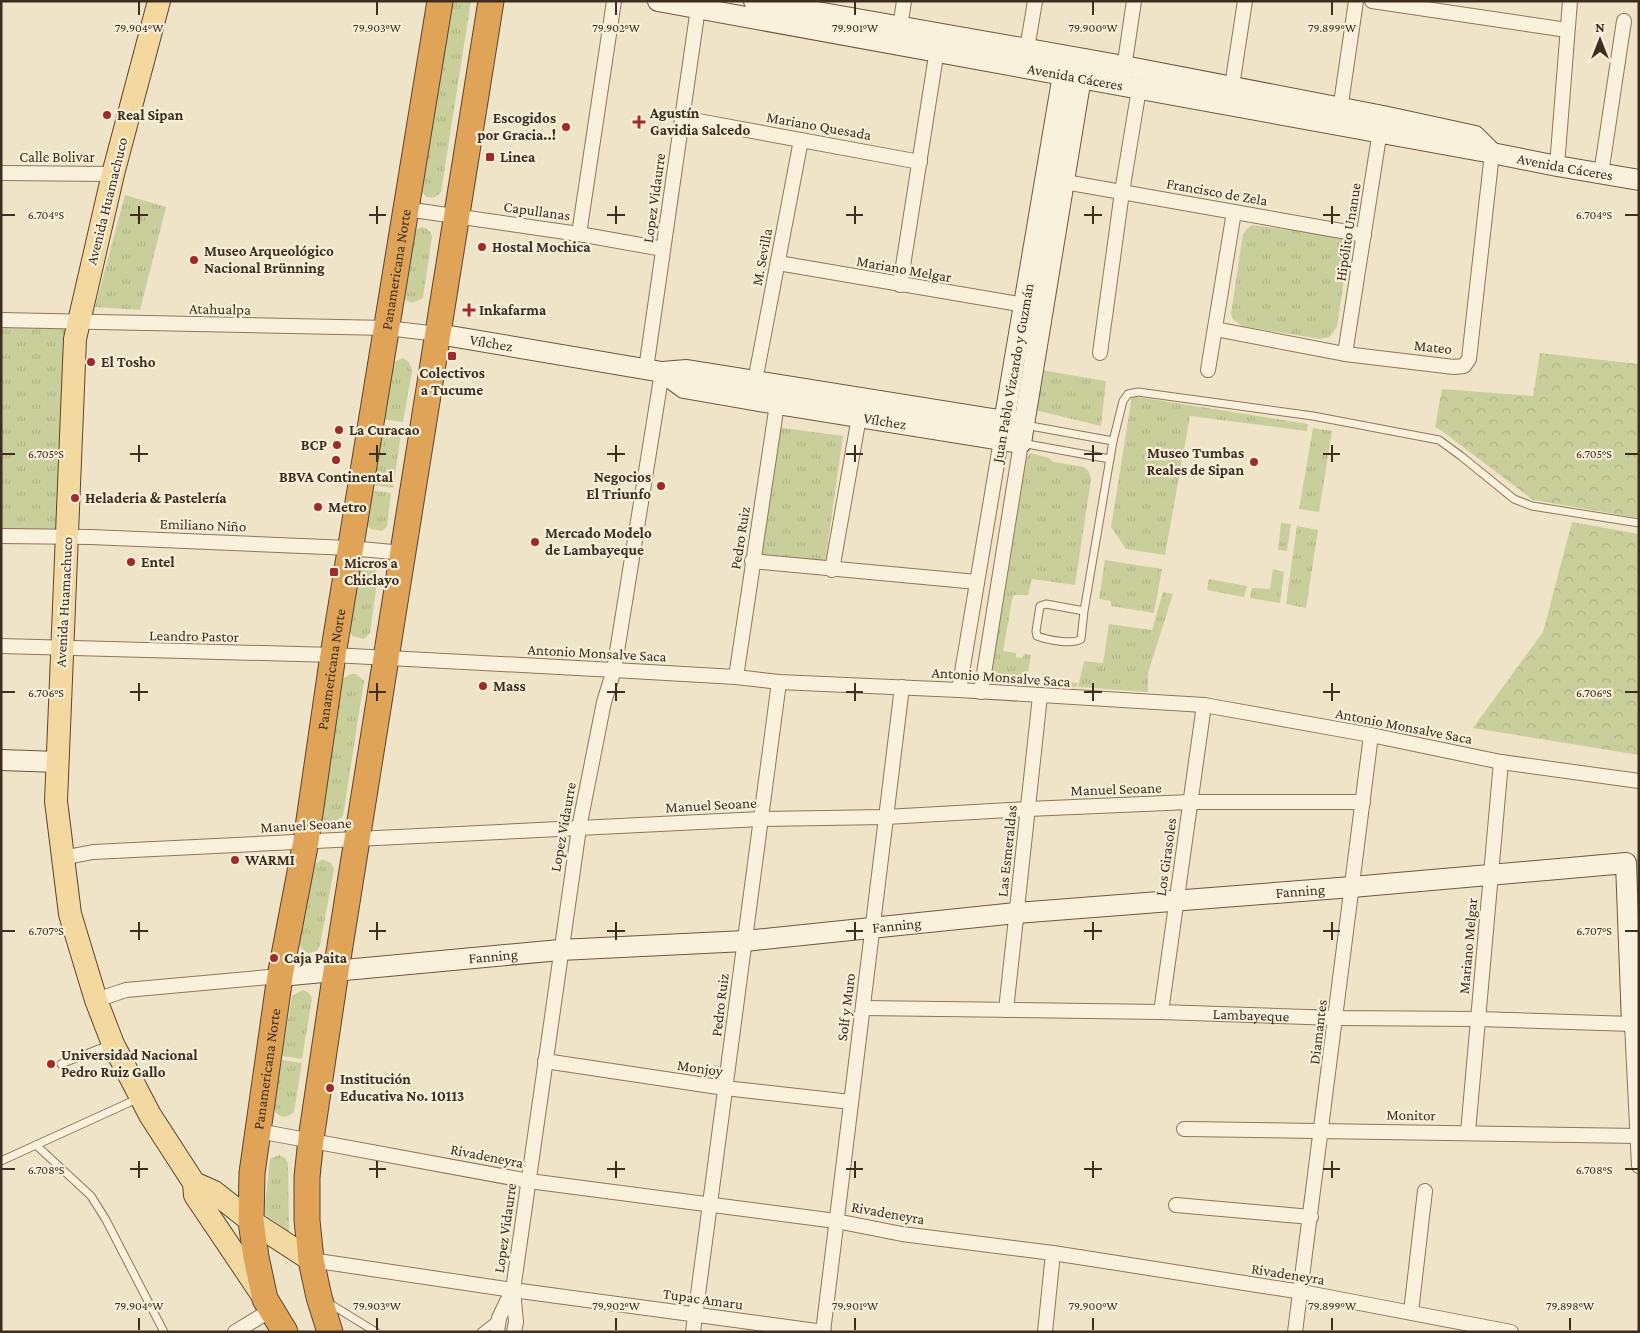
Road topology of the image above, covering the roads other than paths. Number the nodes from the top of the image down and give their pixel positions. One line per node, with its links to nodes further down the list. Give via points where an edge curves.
1 (159, 1): 31 (main road, Avenida Huamachuco)
2 (440, 1): 36 (highway, Panamericana Norte)
3 (491, 1): 38 (highway)
4 (614, 1): 39 (street)
5 (658, 1): 13 (street, Avenida Cáceres)
6 (904, 1): 16 (street)
7 (1035, 1): 19 (street)
8 (1134, 1): 21 (street)
9 (1245, 1): 22 (street)
10 (1356, 1): 23 (street)
11 (1372, 1): 17 (street)
12 (1570, 1): 17 (street)
13 (699, 5): 14 (street, Avenida Cáceres); 24 (street, Lopez Vidaurre)
14 (756, 6): 16 (street, Avenida Cáceres); 18 (street, Avenida Cáceres)
15 (1624, 21): 32 (street)
16 (900, 27): 18 (street, Avenida Cáceres)
17 (1567, 30): 29 (street)
18 (938, 43): 19 (street, Avenida Cáceres); 20 (street, Avenida Cáceres); 28 (street)
19 (1027, 49): 20 (street, Avenida Cáceres)
20 (1073, 67): 21 (street, Avenida Cáceres); 34 (street, Juan Pablo Vizcardo y Guzmán); 44 (street, Juan Pablo Vizcardo y Guzmán)
21 (1128, 80): 22 (street, Avenida Cáceres); 23 (street, Avenida Cáceres); 35 (street)
22 (1232, 86): 23 (street, Avenida Cáceres)
23 (1339, 116): 25 (street, Avenida Cáceres)
24 (682, 118): 26 (street, Mariano Quesada); 41 (street, Lopez Vidaurre)
25 (1381, 124): 27 (street, Avenida Cáceres, via 1475,136); 40 (street, Hipólito Unanue)
26 (801, 140): 28 (street, Mariano Quesada); 42 (street, M. Sevilla)
27 (1492, 153): 29 (street, Avenida Cáceres); 51 (street, Mateo, via 1469,359 1464,366)
28 (920, 162): 43 (street)
29 (1557, 166): 32 (street, Avenida Cáceres)
30 (1, 173): 31 (street, Calle Bolivar)
31 (113, 174): 46 (main road, Avenida Huamachuco)
32 (1601, 174): 33 (street, Avenida Cáceres)
33 (1639, 180)
34 (1065, 182): 35 (street, Francisco de Zela); 58 (street, Juan Pablo Vizcardo y Guzmán)
35 (1122, 192): 37 (street, Francisco de Zela); 50 (street)
36 (406, 209): 38 (street, Capullanas); 47 (highway, Panamericana Norte)
37 (1234, 212): 40 (street, Francisco de Zela); 48 (street)
38 (456, 216): 39 (street, Capullanas); 49 (highway)
39 (579, 234): 41 (street, Capullanas)
40 (1364, 235): 51 (street, Hipólito Unanue)
41 (663, 249): 53 (street, Lopez Vidaurre)
42 (778, 263): 43 (street, Mariano Melgar); 54 (street, M. Sevilla)
43 (900, 285): 44 (street, Mariano Melgar)
44 (1024, 306): 57 (street, Juan Pablo Vizcardo y Guzmán)
45 (1, 320): 46 (street, Atahualpa)
46 (78, 322): 47 (street, Atahualpa); 63 (main road, Avenida Huamachuco)
47 (386, 328): 49 (street, Atahualpa); 64 (highway, Panamericana Norte)
48 (1215, 329): 51 (street, Mateo); 52 (street)
49 (438, 334): 53 (street, Vílchez); 65 (highway)
50 (1100, 353)
51 (1344, 354)
52 (1208, 370)
53 (654, 371): 54 (street, Vílchez, via 687,370); 55 (street, Vílchez, via 684,388); 74 (street, Lopez Vidaurre)
54 (755, 381): 57 (street, Vílchez)
55 (777, 404): 56 (street, Vílchez); 66 (street, Pedro Ruiz)
56 (859, 417): 57 (street, Vílchez); 67 (street)
57 (1003, 430): 58 (street, Vílchez); 68 (street, Juan Pablo Vizcardo y Guzmán)
58 (1023, 434): 59 (lane, Vílchez); 60 (lane, Vílchez); 79 (street, Juan Pablo Vizcardo y Guzmán)
59 (1113, 441): 60 (lane); 61 (lane, via 1123,401 1128,394 1138,392 1313,416 1439,440 1514,500 1532,506)
60 (1110, 459): 69 (lane)
61 (1639, 523)
62 (1, 536): 63 (street, Emiliano Niño)
63 (67, 537): 64 (street, Emiliano Niño); 71 (main road, Avenida Huamachuco)
64 (350, 548): 65 (street, Emiliano Niño); 72 (highway, Panamericana Norte)
65 (402, 553): 73 (highway)
66 (752, 562): 67 (street); 75 (street, Pedro Ruiz)
67 (832, 570): 68 (street)
68 (977, 582): 78 (street, Juan Pablo Vizcardo y Guzmán)
69 (1084, 611): 69 (lane, via 1081,639 1076,642 1037,636 1040,606 1046,604)
70 (1, 646): 71 (street, Leandro Pastor)
71 (62, 649): 72 (street, Leandro Pastor); 84 (main road, Avenida Huamachuco)
72 (333, 655): 73 (street, Leandro Pastor); 94 (highway, Panamericana Norte)
73 (386, 658): 74 (street, Antonio Monsalve Saca); 93 (highway)
74 (614, 670): 75 (street, Antonio Monsalve Saca); 92 (street, Lopez Vidaurre, via 604,702)
75 (736, 677): 76 (street, Antonio Monsalve Saca)
76 (779, 682): 77 (street, Antonio Monsalve Saca); 91 (street, Pedro Ruiz)
77 (902, 687): 78 (street, Antonio Monsalve Saca); 90 (street, Solf y Muro)
78 (959, 690): 79 (street, Antonio Monsalve Saca)
79 (981, 692): 80 (street, Antonio Monsalve Saca)
80 (1040, 696): 81 (street, Antonio Monsalve Saca); 89 (street, Las Esmeraldas)
81 (1204, 705): 82 (street, Antonio Monsalve Saca); 87 (street, Los Girasoles)
82 (1371, 735): 85 (street, Antonio Monsalve Saca); 88 (street, Diamantes)
83 (1, 760): 84 (street)
84 (58, 762): 95 (main road, Avenida Huamachuco, via 56,801)
85 (1501, 762): 86 (street, Antonio Monsalve Saca); 97 (street, Mariano Melgar)
86 (1639, 781)
87 (1190, 802): 88 (street, Manuel Seoane); 89 (street, Manuel Seoane); 99 (street, Los Girasoles)
88 (1363, 802): 98 (street, Diamantes)
89 (1028, 809): 90 (street, Manuel Seoane); 100 (street, Las Esmeraldas)
90 (886, 817): 91 (street, Manuel Seoane); 101 (street, Solf y Muro)
91 (761, 819): 92 (street, Manuel Seoane); 102 (street, Pedro Ruiz)
92 (579, 828): 93 (street, Manuel Seoane); 103 (street, Lopez Vidaurre)
93 (357, 838): 94 (street, Manuel Seoane); 104 (highway)
94 (306, 841): 95 (street, Manuel Seoane, via 93,852); 105 (highway, Panamericana Norte)
95 (62, 858): 106 (main road, Avenida Huamachuco, via 70,914)
96 (1632, 862): 97 (street, Fanning); 112 (street)
97 (1491, 874): 98 (street, Fanning); 111 (street, Mariano Melgar)
98 (1352, 887): 99 (street, Fanning); 110 (street, Diamantes)
99 (1177, 899): 100 (street, Fanning); 109 (street, Los Girasoles)
100 (1016, 913): 101 (street, Fanning); 108 (street, Las Esmeraldas)
101 (872, 928): 102 (street, Fanning); 107 (street, Solf y Muro)
102 (745, 941): 103 (street, Fanning); 116 (street, Pedro Ruiz)
103 (560, 950): 104 (street, Fanning); 114 (street, Lopez Vidaurre)
104 (336, 971): 105 (street, Fanning); 124 (highway)
105 (280, 976): 106 (street, Fanning, via 126,990); 121 (highway, Panamericana Norte)
106 (96, 1000): 113 (main road, Avenida Huamachuco)
107 (863, 1008): 108 (street, Lambayeque); 118 (street, Solf y Muro)
108 (1006, 1010): 109 (street, Lambayeque)
109 (1161, 1012): 110 (street, Lambayeque)
110 (1336, 1018): 111 (street, Lambayeque); 120 (street, Diamantes)
111 (1478, 1019): 112 (street, Lambayeque); 122 (street, Mariano Melgar)
112 (1636, 1024): 123 (street)
113 (113, 1044): 115 (lane); 117 (main road, Avenida Huamachuco)
114 (545, 1061): 116 (street, Monjoy); 128 (street, Lopez Vidaurre)
115 (61, 1064)
116 (725, 1088): 118 (street, Monjoy); 131 (street, Pedro Ruiz)
117 (141, 1097): 125 (lane); 129 (main road, Avenida Huamachuco)
118 (851, 1102): 135 (street, Solf y Muro)
119 (1184, 1129): 120 (street, Monitor)
120 (1322, 1130): 122 (street, Monitor); 133 (street, Diamantes)
121 (258, 1131): 124 (street, Rivadeneyra); 134 (highway, Panamericana Norte, via 252,1173)
122 (1468, 1132): 123 (street, Monitor)
123 (1638, 1136): 127 (street)
124 (311, 1139): 128 (street, Rivadeneyra); 137 (highway, via 307,1220)
125 (36, 1145): 126 (lane); 145 (lane, via 92,1196)
126 (1, 1161)
127 (1639, 1166)
128 (529, 1181): 131 (street, Rivadeneyra); 138 (street, Lopez Vidaurre)
129 (194, 1183): 134 (main road, via 214,1192); 141 (main road, Avenida Huamachuco, via 195,1195)
130 (1425, 1191): 142 (street)
131 (710, 1204): 135 (street, Rivadeneyra); 143 (street, Pedro Ruiz)
132 (1176, 1205): 133 (street)
133 (1311, 1217): 139 (street, Diamantes)
134 (251, 1220): 137 (main road); 141 (highway, Panamericana Norte)
135 (836, 1221): 136 (street, Rivadeneyra, via 902,1234); 153 (street, Solf y Muro)
136 (1053, 1253): 139 (street, Rivadeneyra); 154 (street)
137 (311, 1260): 138 (street, Tupac Amaru); 140 (highway)
138 (513, 1290): 143 (street, Tupac Amaru); 144 (street, Lopez Vidaurre); 151 (street, Lopez Vidaurre)
139 (1302, 1292): 142 (street, Rivadeneyra); 155 (street, Diamantes)
140 (319, 1297): 148 (highway); 149 (lane)
141 (268, 1305): 146 (street); 147 (highway, Panamericana Norte)
142 (1411, 1312): 156 (street, Rivadeneyra)
143 (696, 1315): 152 (street, Pedro Ruiz); 153 (street, Tupac Amaru)
144 (498, 1325): 150 (lane)
145 (164, 1332)
146 (235, 1332)
147 (285, 1332)
148 (330, 1332)
149 (376, 1332)
150 (481, 1332)
151 (514, 1332)
152 (693, 1332)
153 (823, 1332)
154 (1045, 1332)
155 (1295, 1332)
156 (1511, 1332)

